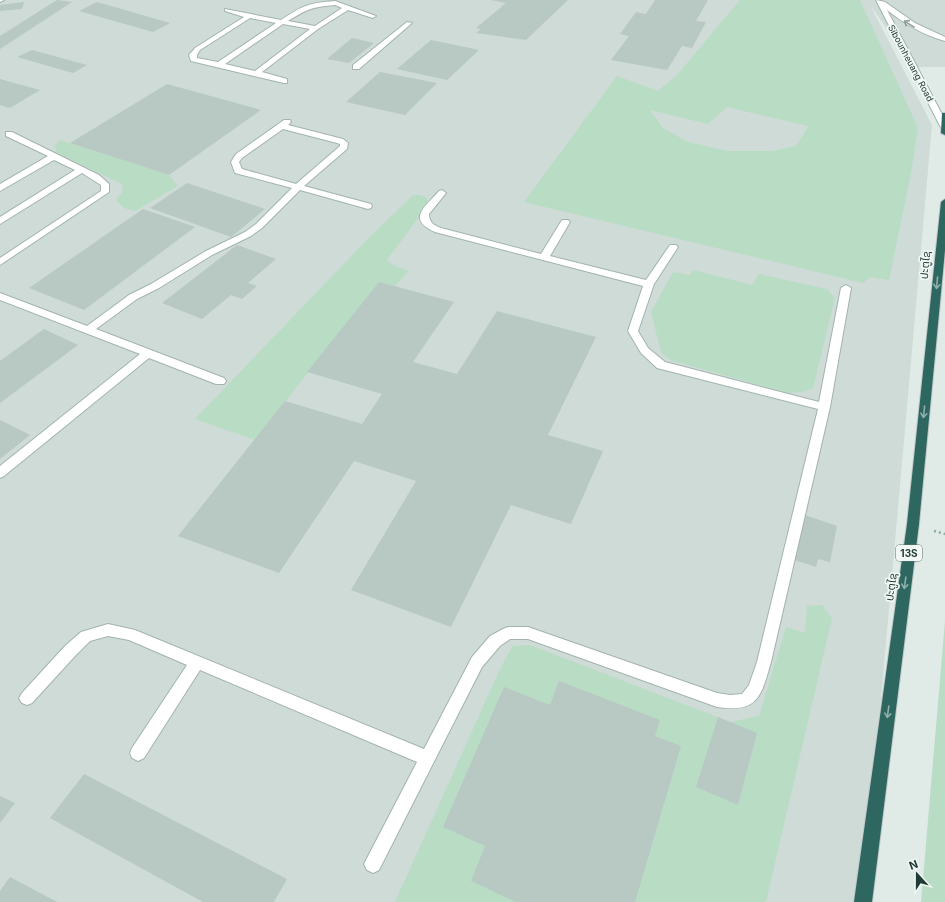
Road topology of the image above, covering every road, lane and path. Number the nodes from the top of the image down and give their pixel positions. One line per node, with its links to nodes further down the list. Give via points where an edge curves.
1 (879, 0): 9 (street, Sibounheuang Road, one-way to 1, via 926,34 912,26); 17 (street, Sibounheuang Road)
2 (348, 7): 5 (street); 6 (street, via 335,3 313,5); 8 (street)
3 (227, 10): 4 (street)
4 (249, 16): 6 (street); 10 (street, via 196,50 193,55 194,59)
5 (373, 16)
6 (282, 22): 8 (street); 10 (street)
7 (409, 23): 11 (street)
8 (316, 28): 12 (street)
9 (945, 39)
10 (220, 64): 12 (street)
11 (356, 67)
12 (256, 73): 13 (street)
13 (284, 81)
14 (945, 115): 17 (highway)
15 (289, 121): 16 (street)
16 (281, 126): 22 (street, via 239,156 235,162 236,167 238,171); 22 (street, via 344,143 342,150)
17 (945, 129)
18 (9, 134): 19 (street)
19 (53, 157): 20 (street); 21 (street)
20 (81, 170): 26 (street); 30 (street, via 105,184 105,192)
21 (0, 188)
22 (297, 188): 25 (street); 34 (street, via 248,234 209,253 133,297)
23 (442, 193): 29 (street, via 424,214 424,220 429,226)
24 (945, 202): 44 (highway, ປະຕູໄຊ / 13S, one-way to 44, via 913,524)
25 (368, 206)
26 (0, 221)
27 (565, 222): 29 (street)
28 (673, 247): 31 (street)
29 (544, 257): 31 (street)
30 (0, 262)
31 (649, 284): 37 (street, via 633,332 646,354 661,365)
32 (846, 288): 37 (street)
33 (0, 296): 34 (street)
34 (88, 330): 35 (street)
35 (148, 353): 36 (street); 38 (street)
36 (220, 381)
37 (824, 407): 42 (street, via 764,662 754,691 747,699 733,703 716,700 528,633 508,633 495,641 477,662)
38 (0, 473)
39 (197, 662): 40 (street, via 130,634 108,630 86,636); 41 (street); 42 (street)
40 (27, 698)
41 (138, 753)
42 (427, 758): 43 (street)
43 (372, 864)
44 (863, 902)

